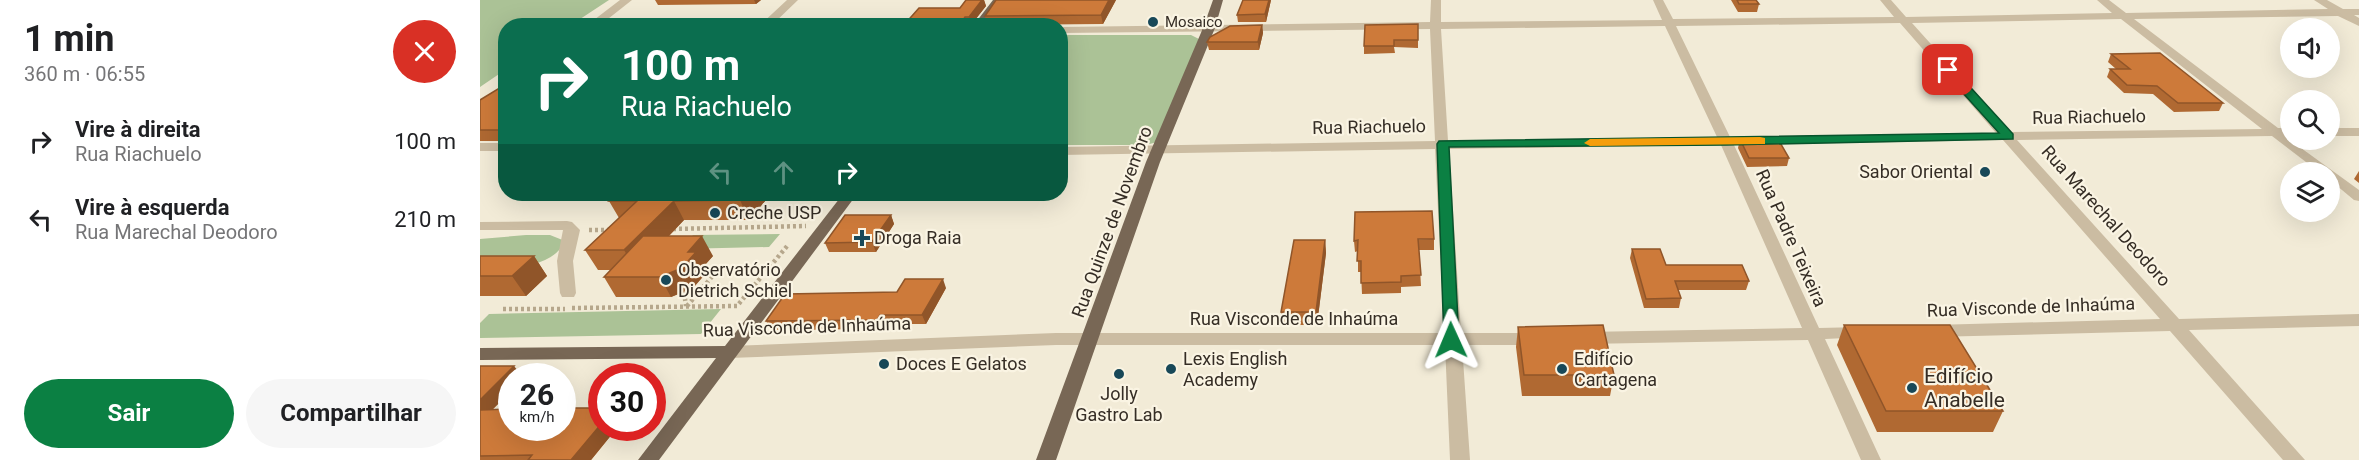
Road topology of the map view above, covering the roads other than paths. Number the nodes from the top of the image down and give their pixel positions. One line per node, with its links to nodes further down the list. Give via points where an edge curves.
1 (627, 0): 13 (street)
2 (793, 0): 14 (street)
3 (998, 0): 15 (main road)
4 (1218, 0): 20 (main road, Rua Quinze de Novembro)
5 (1436, 0): 19 (street)
6 (1659, 0): 17 (street, Rua Padre Teixeira)
7 (1885, 0): 16 (street, Rua Marechal Deodoro)
8 (2102, 0): 12 (street)
9 (2319, 0): 10 (street)
10 (2340, 12): 11 (street); 12 (street); 18 (street)
11 (2359, 12)
12 (2123, 15): 16 (street); 24 (street)
13 (602, 18)
14 (773, 18)
15 (984, 18)
16 (1903, 20): 17 (street); 26 (street, Rua Marechal Deodoro)
17 (1669, 23): 19 (street); 27 (street, Rua Padre Teixeira)
18 (2359, 23)
19 (1435, 24): 20 (street); 28 (street)
20 (1209, 28): 21 (street); 31 (main road, Rua Quinze de Novembro)
21 (1068, 30)
22 (2340, 132): 23 (street)
23 (2359, 132)
24 (2275, 133): 25 (street, Rua Riachuelo); 26 (street, Rua Riachuelo); 33 (street)
25 (2280, 133)
26 (2008, 136): 27 (street, Rua Riachuelo); 40 (street, Rua Marechal Deodoro)
27 (1726, 142): 28 (street, Rua Riachuelo); 43 (street, Rua Padre Teixeira)
28 (1443, 144): 31 (street, Rua Riachuelo); 45 (street)
29 (480, 147): 30 (street)
30 (498, 147)
31 (1158, 149): 32 (street, Rua Riachuelo); 44 (main road, Rua Quinze de Novembro)
32 (1068, 151)
33 (2313, 162)
34 (2340, 182): 35 (street)
35 (2359, 197)
36 (845, 201): 46 (main road)
37 (480, 226): 38 (street, via 567,225 572,230 565,261)
38 (568, 293)
39 (2359, 320): 40 (street, Rua Visconde de Inhaúma)
40 (2176, 324): 41 (street, Rua Visconde de Inhaúma); 52 (street, Rua Marechal Deodoro)
41 (1919, 331)
42 (1872, 332): 43 (street, Rua Visconde de Inhaúma)
43 (1814, 334): 45 (street, Rua Visconde de Inhaúma); 51 (street, Rua Padre Teixeira)
44 (1088, 339): 45 (street, Rua Visconde de Inhaúma); 46 (street, Rua Visconde de Inhaúma); 49 (main road, Rua Quinze de Novembro)
45 (1451, 340): 50 (street)
46 (730, 352): 47 (main road, Rua Visconde de Inhaúma); 48 (main road)
47 (480, 354)
48 (648, 460)
49 (1046, 460)
50 (1460, 460)
51 (1871, 460)
52 (2295, 460)

